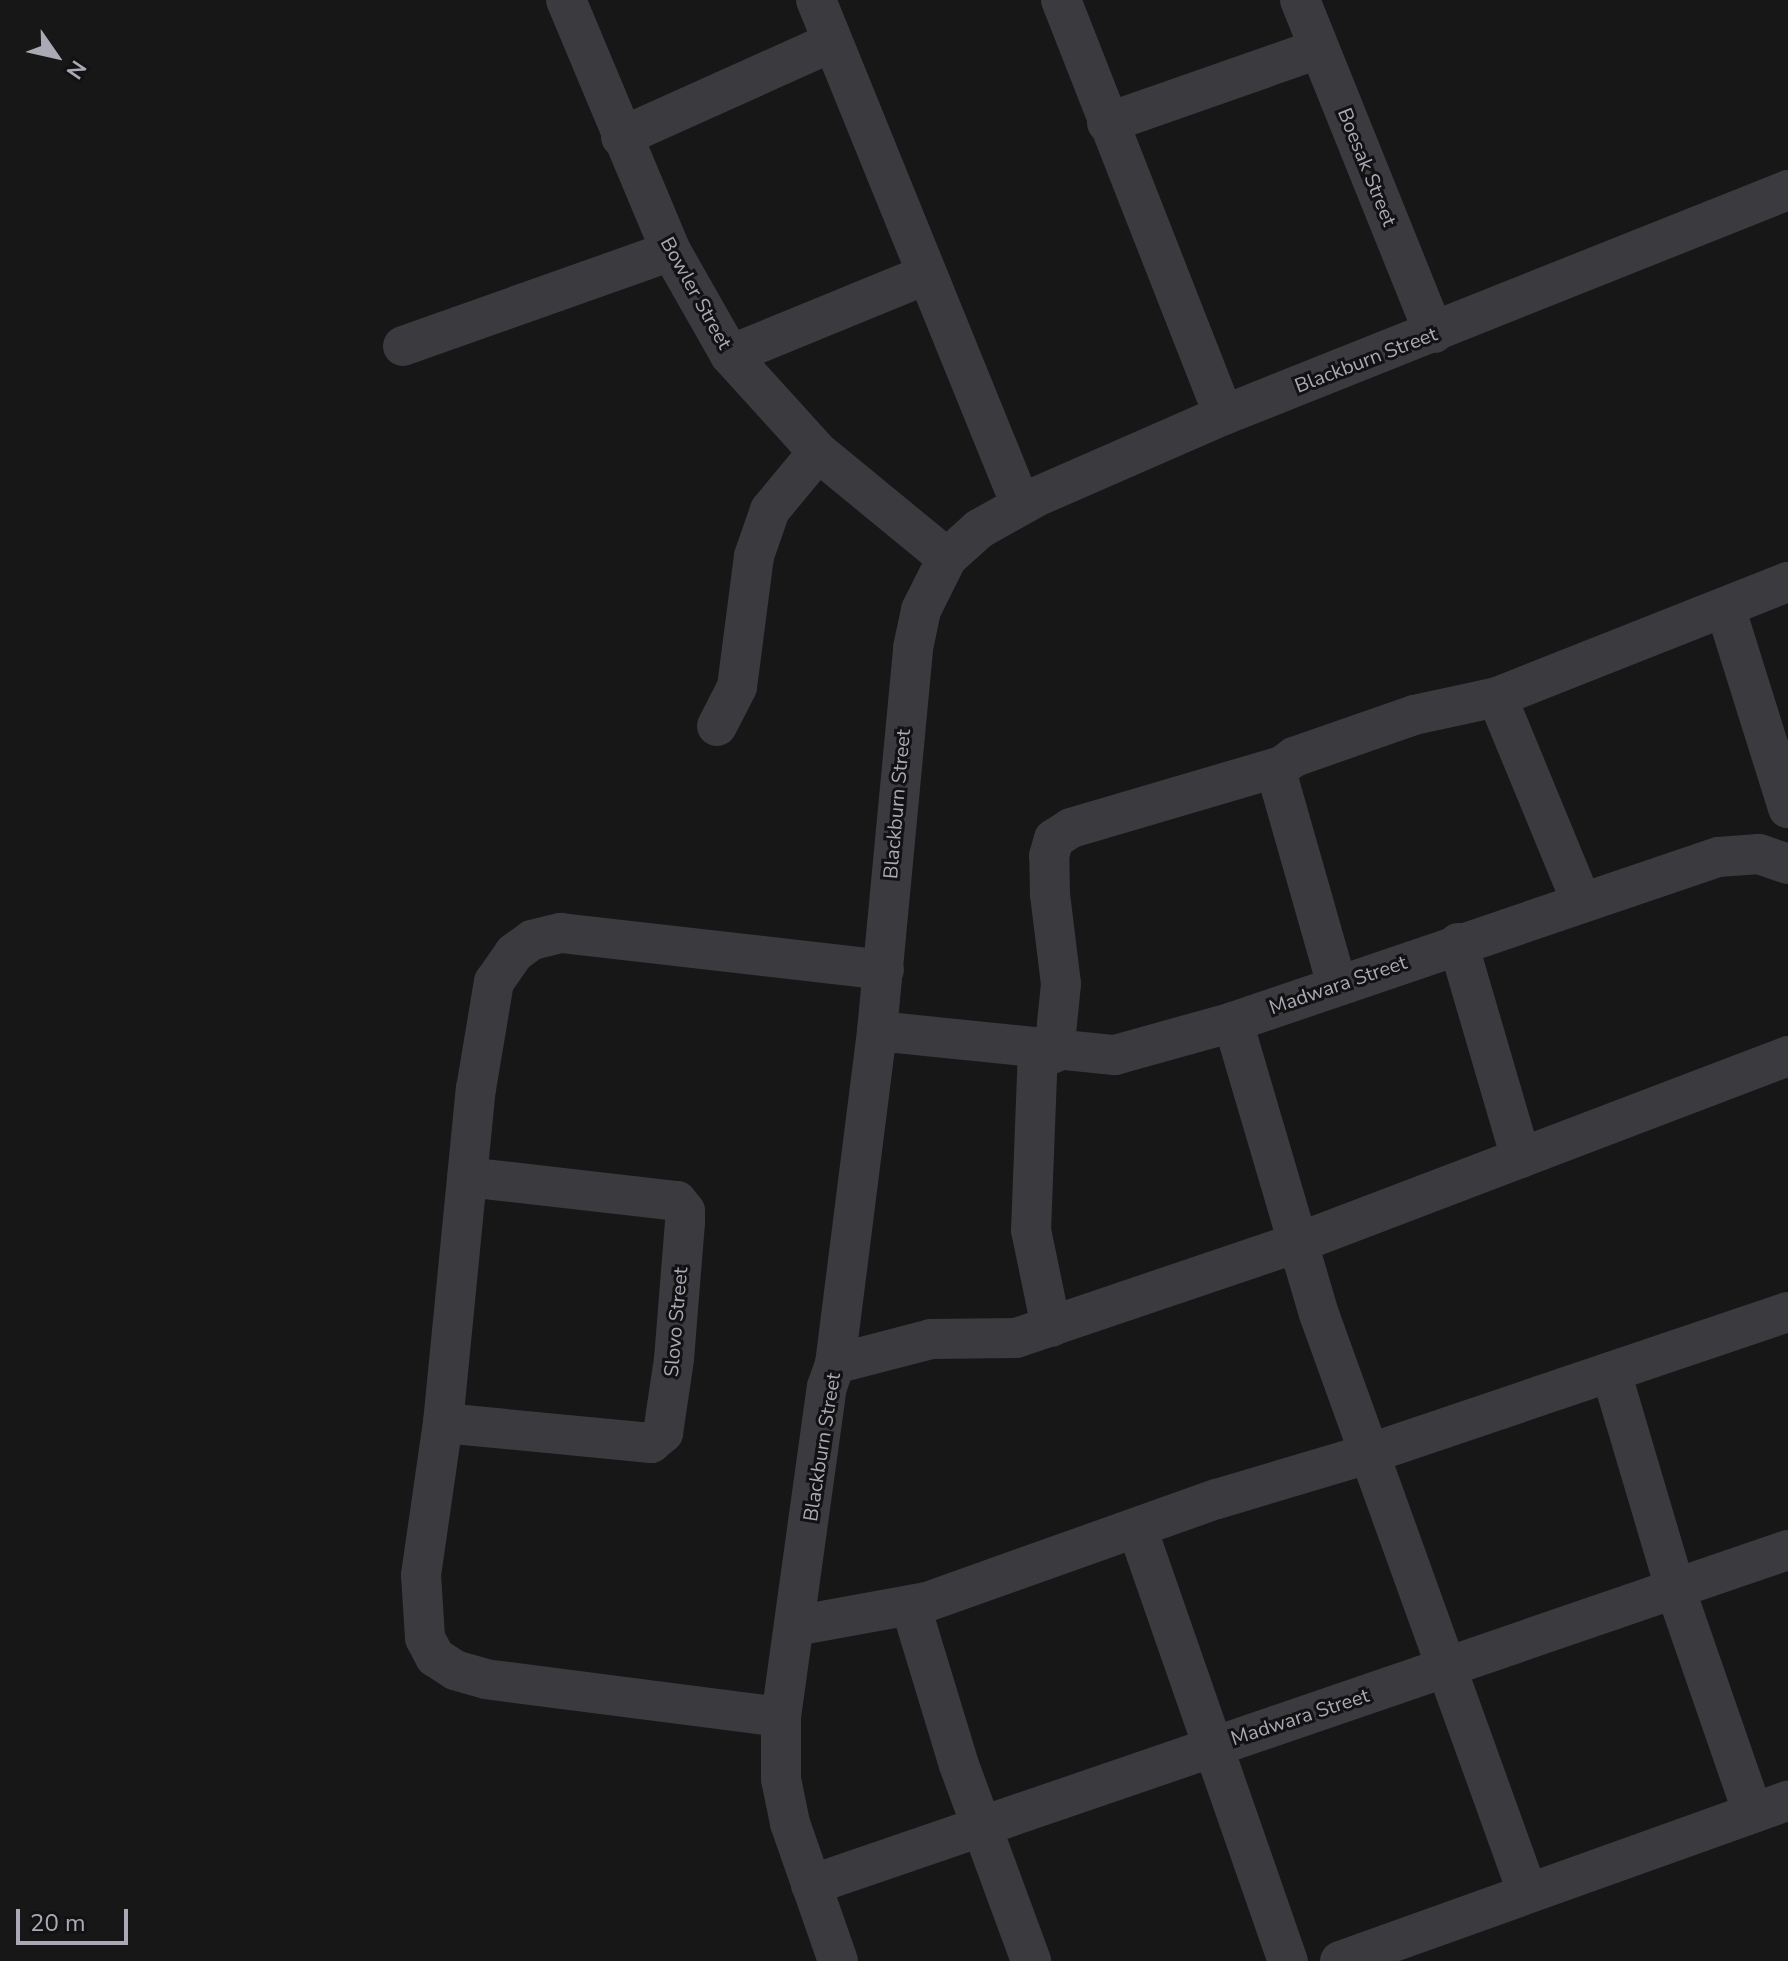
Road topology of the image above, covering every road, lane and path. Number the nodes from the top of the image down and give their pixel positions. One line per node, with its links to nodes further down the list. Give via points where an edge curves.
1 (566, 0): 8 (street, Bowler Street)
2 (816, 0): 5 (street)
3 (1061, 0): 7 (street)
4 (1300, 0): 6 (street, Boesak Street)
5 (832, 42): 8 (street); 11 (street)
6 (1318, 49): 7 (street); 12 (street, Boesak Street)
7 (1107, 123): 15 (street)
8 (621, 137): 10 (street, Bowler Street)
9 (1788, 190): 12 (street, Blackburn Street)
10 (671, 251): 13 (street); 14 (street, Bowler Street)
11 (925, 275): 14 (street); 17 (street)
12 (1434, 333): 15 (street, Blackburn Street)
13 (403, 346)
14 (730, 355): 16 (street, Bowler Street)
15 (1224, 415): 17 (street, Blackburn Street)
16 (818, 452): 18 (street, Bowler Street); 22 (street, via 770,510 754,556 737,687)
17 (1021, 505): 18 (street, Blackburn Street, via 979,529)
18 (947, 558): 28 (street, Blackburn Street, via 921,610 913,648)
19 (1788, 582): 20 (street)
20 (1725, 607): 21 (street); 24 (street)
21 (1497, 697): 23 (street, via 1414,715 1294,757); 26 (street)
22 (717, 726)
23 (1282, 766): 29 (street, via 1282,791); 32 (street, via 1071,828 1054,839 1050,895 1061,984)
24 (1788, 808)
25 (1788, 864): 26 (street, Madwara Street, via 1759,854 1718,857)
26 (1581, 901): 27 (street, Madwara Street)
27 (1458, 943): 29 (street, Madwara Street); 34 (street)
28 (884, 970): 31 (street, Blackburn Street); 35 (street, via 561,933 532,940 514,953 494,982)
29 (1337, 985): 30 (street, Madwara Street)
30 (1233, 1022): 32 (street, Madwara Street, via 1115,1055); 36 (street)
31 (877, 1031): 32 (street, Madwara Street); 39 (street, Blackburn Street)
32 (1046, 1051): 38 (street, via 1031,1230)
33 (1788, 1056): 34 (street)
34 (1521, 1158): 36 (street)
35 (467, 1177): 41 (street); 41 (street, Slovo Street, via 677,1201 685,1211 685,1223 674,1359 663,1433 651,1443)
36 (1300, 1242): 38 (street); 42 (street)
37 (1788, 1312): 40 (street)
38 (1051, 1327): 39 (street, via 1016,1338 931,1339)
39 (835, 1364): 47 (street, Blackburn Street, via 827,1387)
40 (1611, 1372): 42 (street); 45 (street)
41 (443, 1423): 49 (street, via 421,1575 425,1638 435,1657 455,1670 486,1679)
42 (1368, 1454): 43 (street); 48 (street)
43 (1137, 1528): 46 (street); 50 (street)
44 (1788, 1550): 45 (street, Madwara Street)
45 (1676, 1591): 48 (street, Madwara Street); 51 (street)
46 (911, 1607): 47 (street); 52 (street)
47 (795, 1626): 49 (street, Blackburn Street)
48 (1447, 1668): 50 (street, Madwara Street); 54 (street)
49 (781, 1717): 53 (street, Blackburn Street, via 781,1779)
50 (1213, 1746): 52 (street, Madwara Street); 57 (street)
51 (1770, 1807): 54 (street)
52 (983, 1826): 53 (street, Madwara Street); 56 (street)
53 (811, 1885): 55 (street, Blackburn Street)
54 (1527, 1891): 58 (street)
55 (838, 1961)
56 (1031, 1961)
57 (1288, 1961)
58 (1340, 1961)

